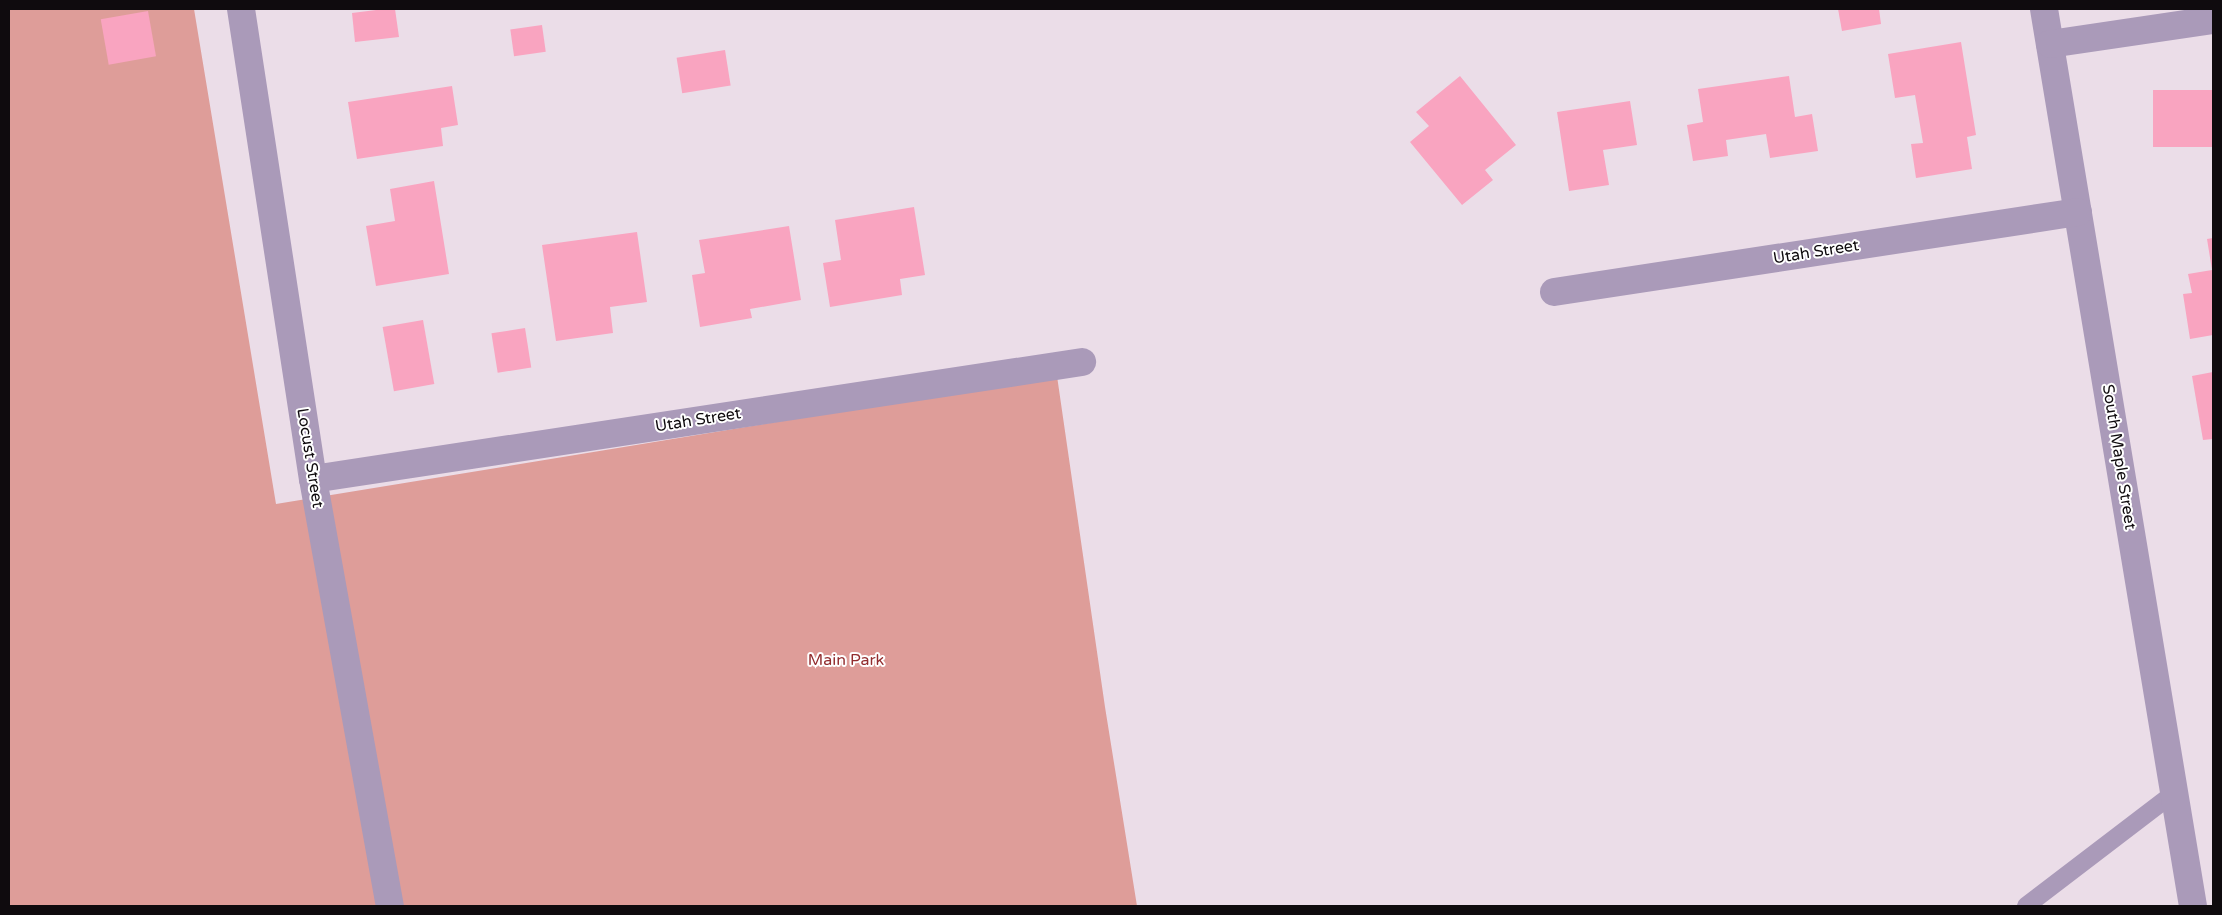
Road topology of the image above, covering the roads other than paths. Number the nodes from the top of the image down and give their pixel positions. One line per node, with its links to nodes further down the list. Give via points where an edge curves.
1 (240, 9): 8 (street, Locust Street)
2 (2044, 9): 4 (street, South Maple Street)
3 (2213, 20): 4 (street)
4 (2050, 44): 5 (street, South Maple Street)
5 (2078, 212): 6 (street, Utah Street); 9 (street, South Maple Street)
6 (1554, 292)
7 (1082, 362): 8 (street, Utah Street)
8 (313, 479): 10 (street, Locust Street)
9 (2174, 793): 11 (lane); 12 (street, South Maple Street)
10 (390, 906)
11 (2026, 906)
12 (2193, 906)

